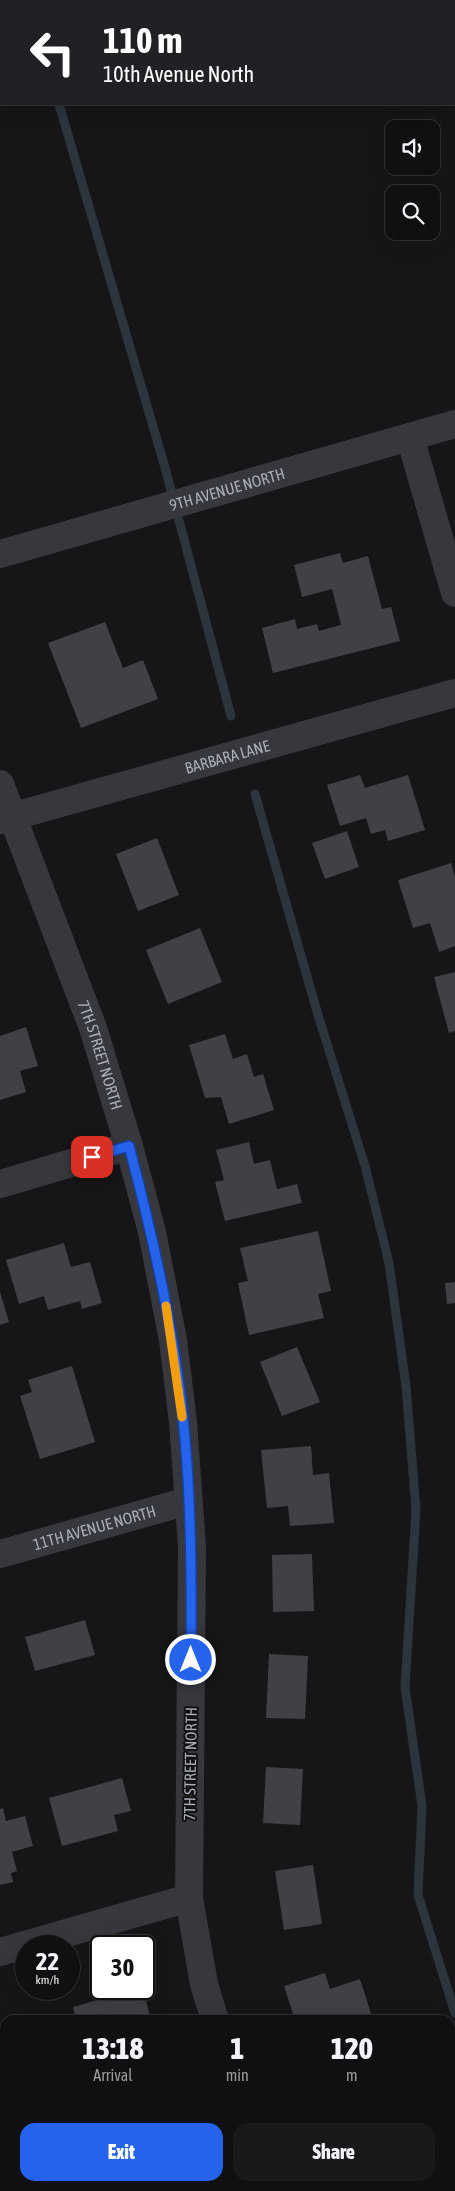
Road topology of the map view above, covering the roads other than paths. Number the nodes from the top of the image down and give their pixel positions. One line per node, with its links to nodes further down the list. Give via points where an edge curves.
1 (455, 424): 2 (street, 9TH AVENUE NORTH)
2 (410, 437): 3 (street, 9TH AVENUE NORTH); 4 (street)
3 (0, 554)
4 (455, 593)
5 (455, 693): 7 (street, BARBARA LANE)
6 (0, 784): 7 (street, 7TH STREET NORTH)
7 (7, 818): 8 (street, 7TH STREET NORTH, via 93,1028)
8 (129, 1146): 9 (street); 10 (street, 7TH STREET NORTH, via 152,1232 173,1340)
9 (0, 1184)
10 (188, 1501): 11 (street, 11TH AVENUE NORTH); 12 (street, 7TH STREET NORTH, via 192,1547)
11 (0, 1554)
12 (189, 1898): 13 (street); 14 (street, 7TH STREET NORTH)
13 (0, 1952)
14 (213, 2015)

